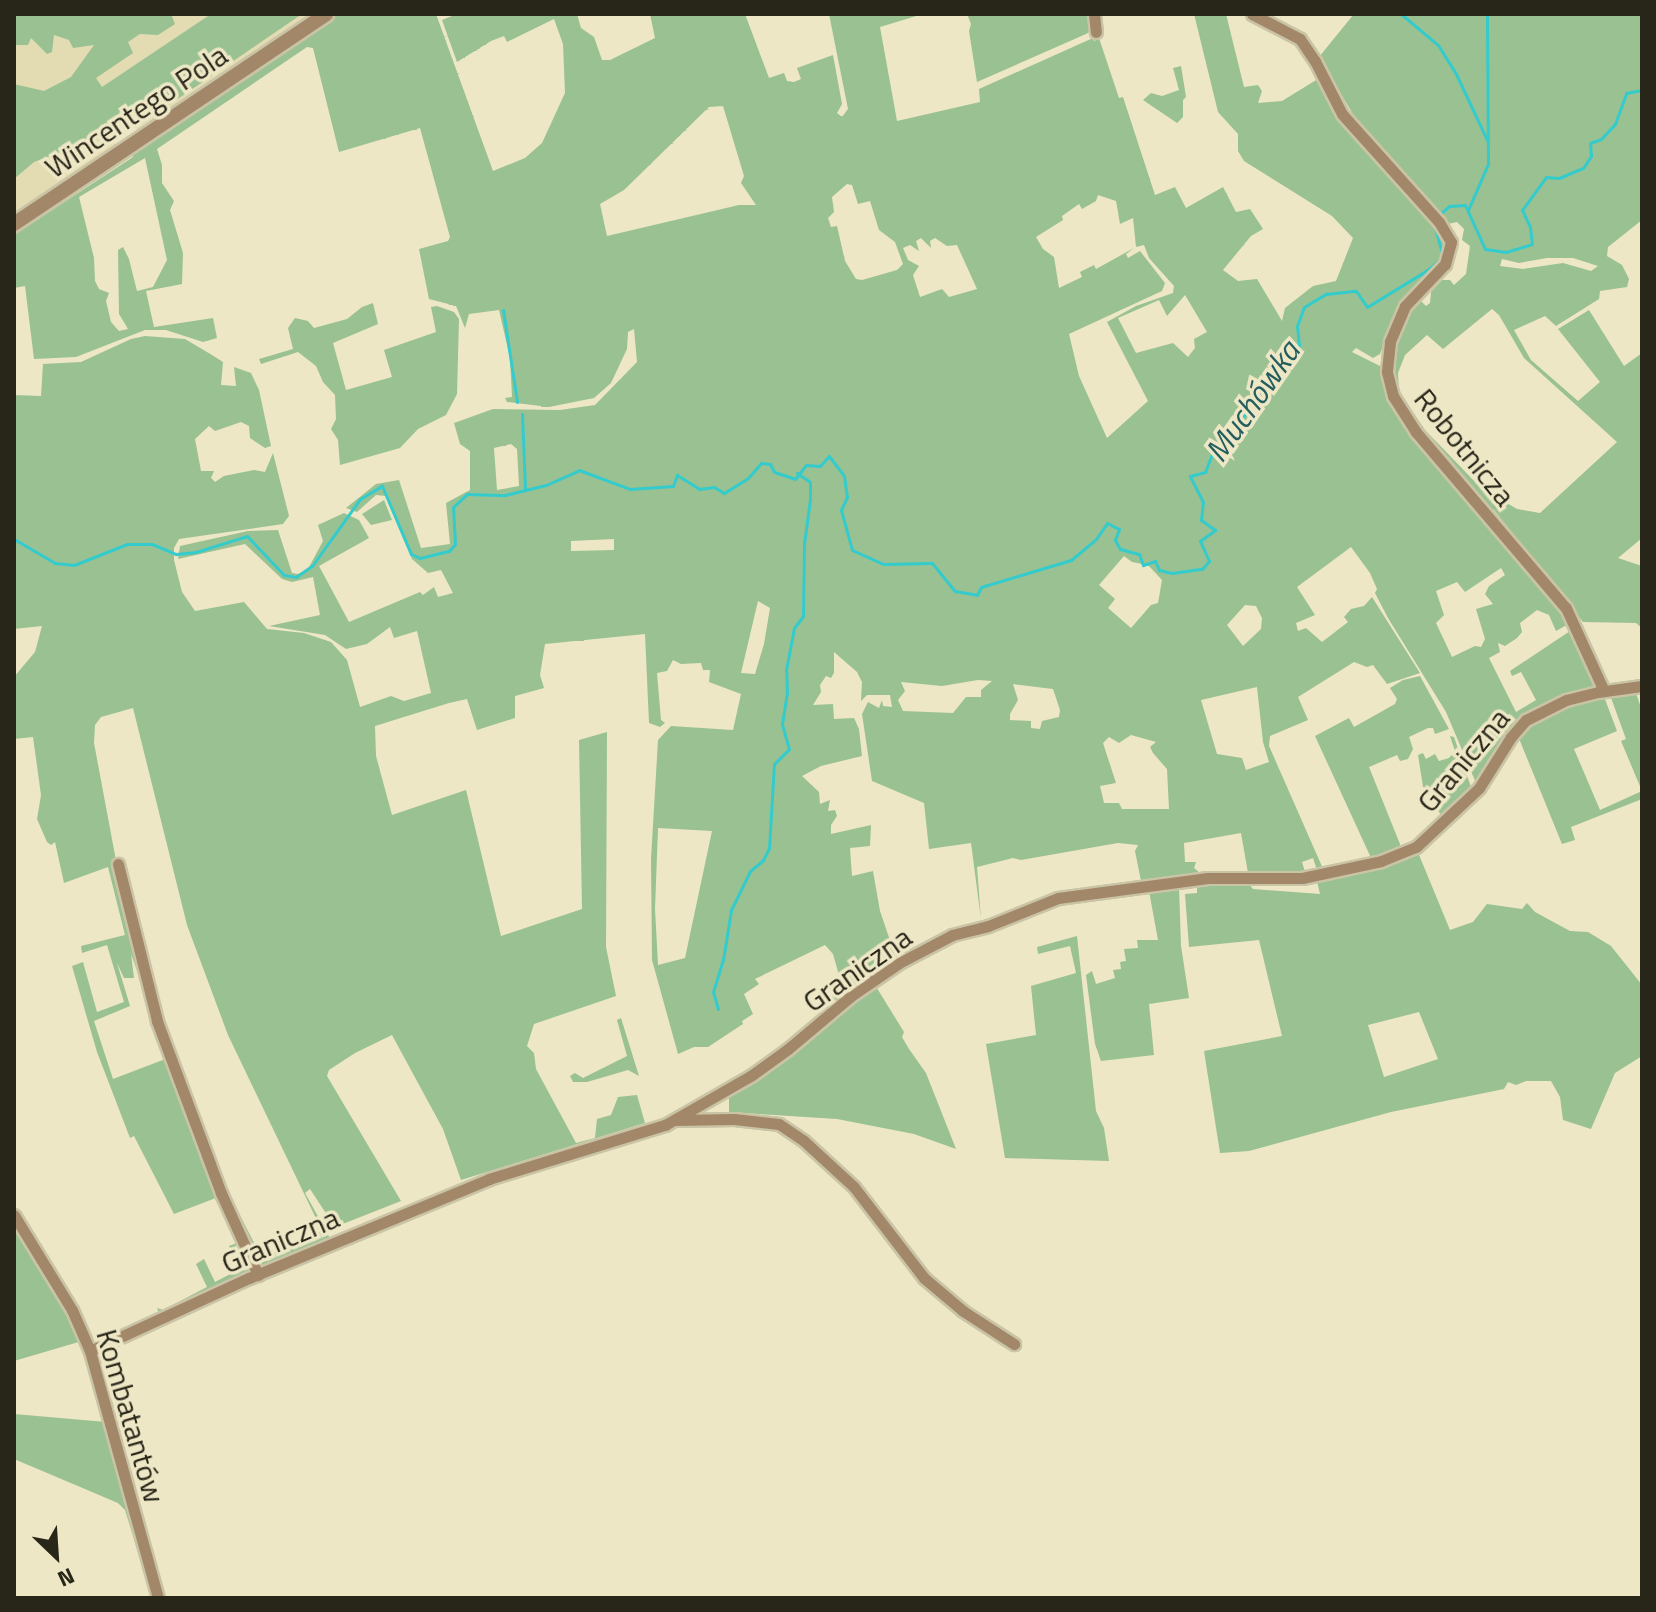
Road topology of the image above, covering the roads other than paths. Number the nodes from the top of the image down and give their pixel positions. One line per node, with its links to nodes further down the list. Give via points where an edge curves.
1 (326, 14): 5 (street, Wincentego Pola)
2 (1094, 14): 4 (street)
3 (1252, 14): 7 (street, Robotnicza, via 1300,39 1342,114 1451,242 1445,264 1405,306 1390,342 1387,372 1393,396 1416,432 1566,608)
4 (1096, 32)
5 (14, 224)
6 (1642, 686): 7 (street, Graniczna)
7 (1604, 691): 9 (street, Graniczna, via 1566,700 1526,720 1477,791 1416,847 1313,876 1208,878 1058,898 952,935 899,963 752,1075)
8 (118, 864): 11 (street, via 157,1021 221,1193)
9 (674, 1120): 11 (street, Graniczna, via 489,1179); 12 (street, via 779,1124 854,1187 924,1278)
10 (14, 1215): 13 (street, Kombatantów, via 72,1310)
11 (258, 1275): 13 (street, Graniczna)
12 (1014, 1344)
13 (90, 1351): 14 (street, Kombatantów)
14 (158, 1598)

